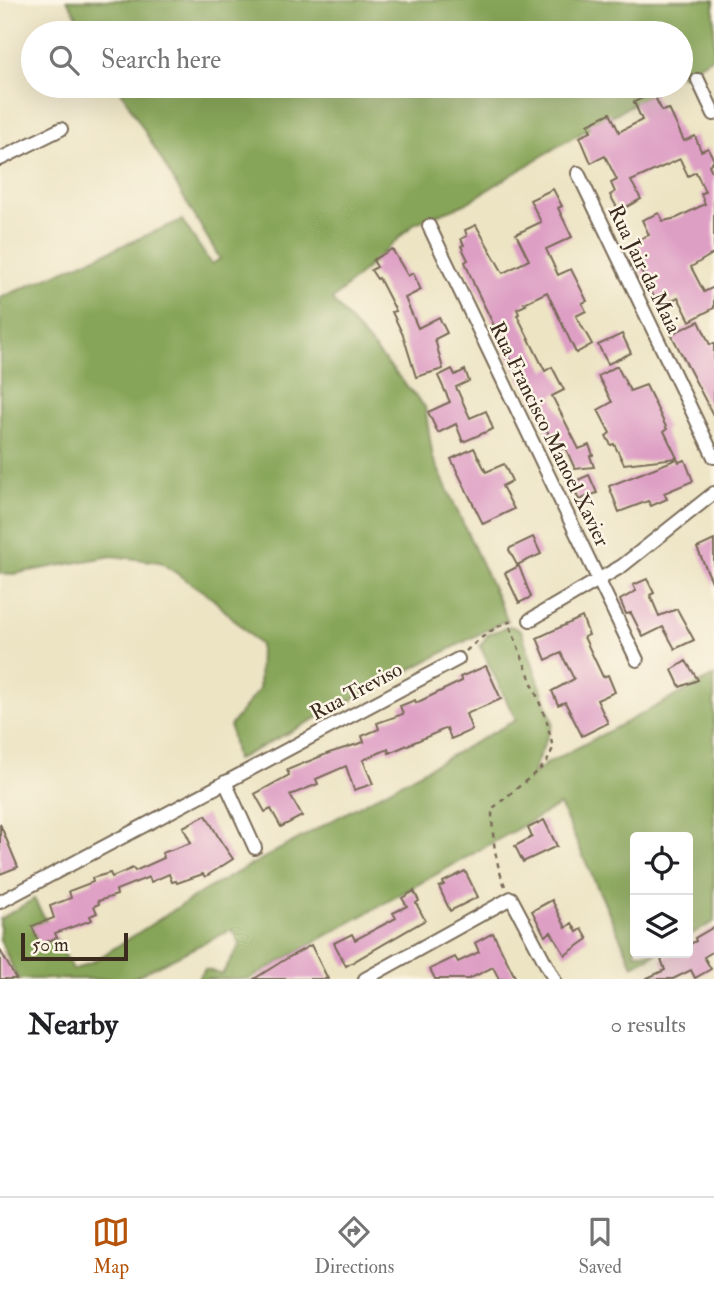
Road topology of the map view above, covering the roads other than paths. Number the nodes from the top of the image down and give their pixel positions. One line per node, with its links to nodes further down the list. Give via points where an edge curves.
1 (698, 80): 2 (street)
2 (714, 114)
3 (61, 129): 4 (street)
4 (0, 159)
5 (578, 173): 7 (street, Rua Jair da Maia)
6 (429, 226): 9 (street, Rua Francisco Manoel Xavier)
7 (714, 457)
8 (714, 493): 9 (street)
9 (599, 581): 10 (street); 12 (street, Rua Francisco Manoel Xavier)
10 (530, 620)
11 (458, 659): 13 (street, Rua Treviso)
12 (636, 660)
13 (225, 782): 14 (street); 15 (street, Rua Treviso)
14 (255, 848)
15 (0, 902)
16 (365, 979): 17 (street, via 511,898)
17 (554, 979)

